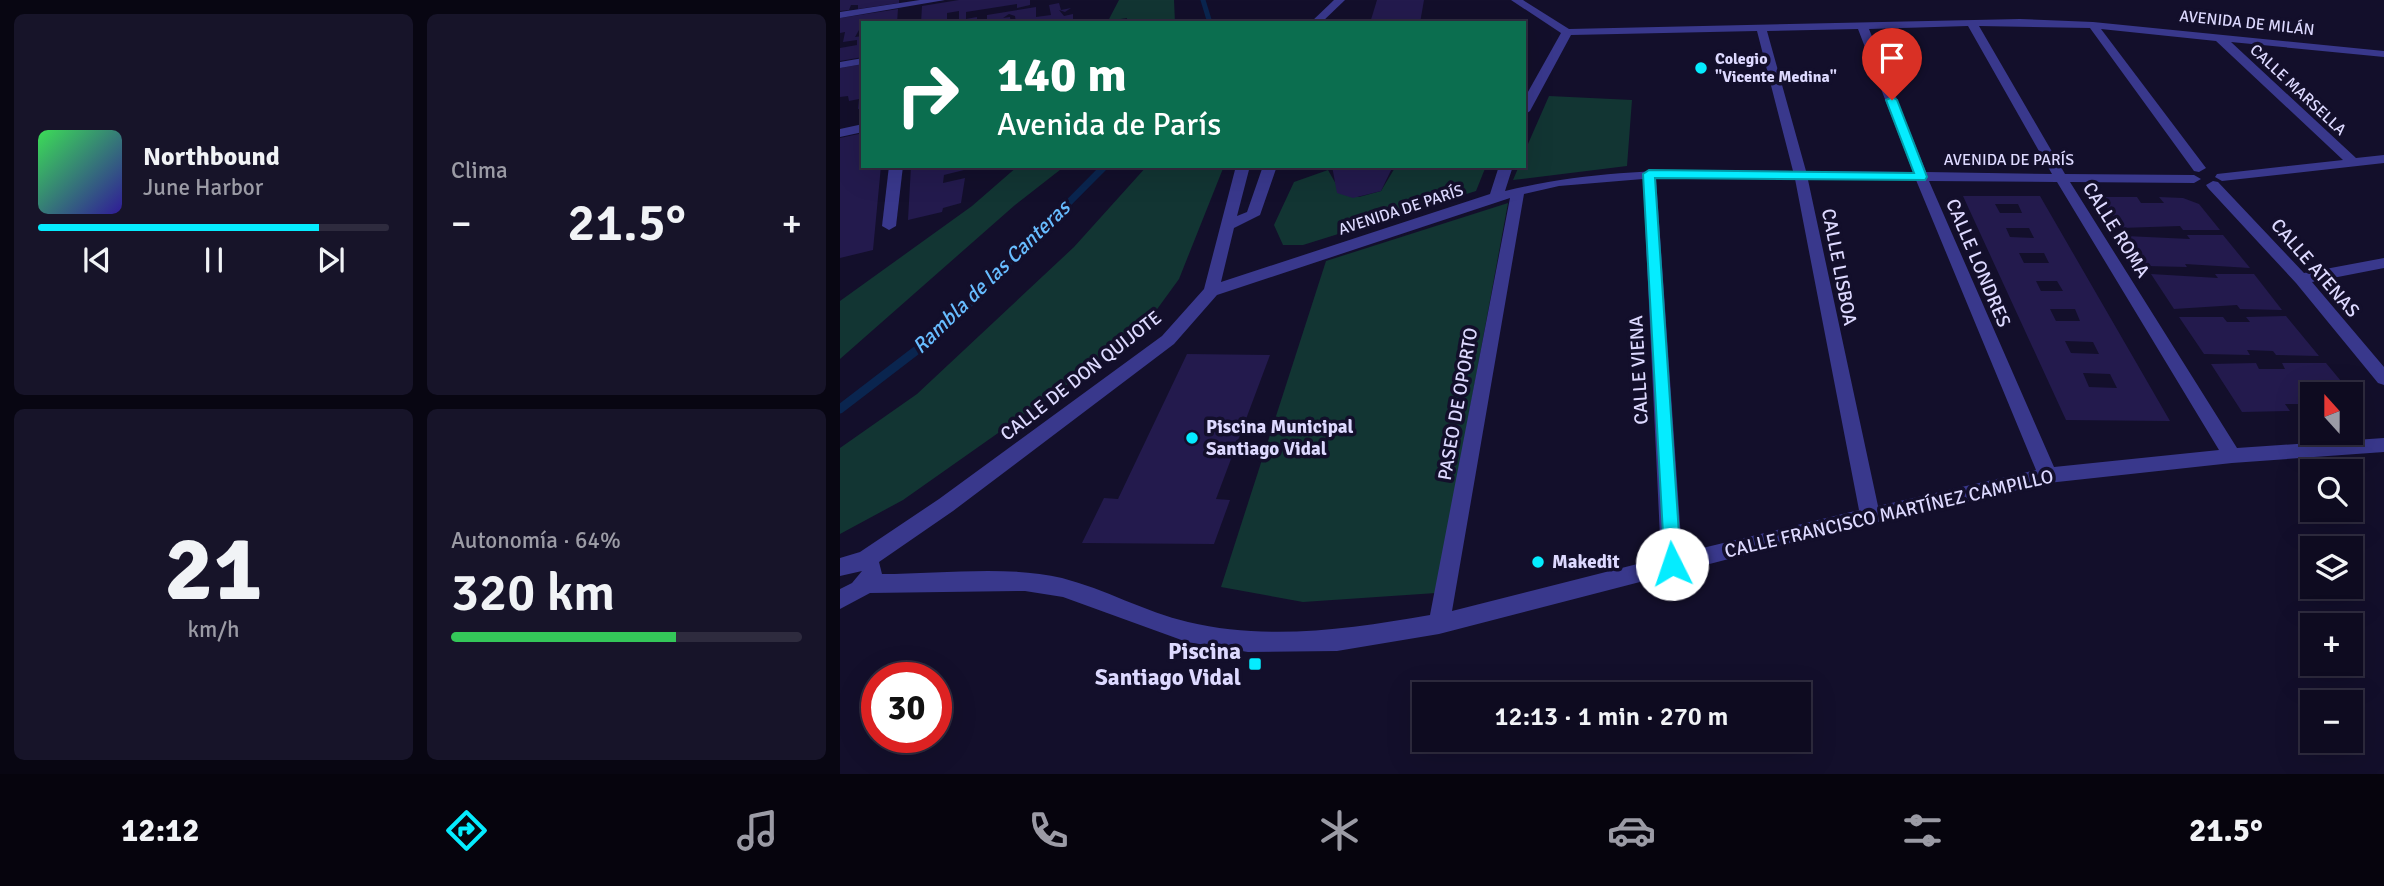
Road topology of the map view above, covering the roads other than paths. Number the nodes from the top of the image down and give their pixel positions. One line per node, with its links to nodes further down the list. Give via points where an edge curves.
1 (940, 0): 4 (street)
2 (1340, 0): 6 (street)
3 (1516, 0): 11 (street)
4 (912, 6): 5 (street)
5 (840, 15)
6 (1317, 21)
7 (1971, 22): 8 (street, AVENIDA DE MILÁN); 9 (street, AVENIDA DE MILÁN); 29 (street, CALLE ROMA)
8 (1862, 24): 10 (street, AVENIDA DE MILÁN); 28 (street, CALLE LONDRES)
9 (2093, 25): 12 (street, AVENIDA DE MILÁN); 26 (street)
10 (1761, 27): 11 (street, AVENIDA DE MILÁN); 27 (street, CALLE LISBOA)
11 (1567, 32): 16 (street)
12 (2220, 38): 13 (street, AVENIDA DE MILÁN); 20 (street, CALLE MARSELLA)
13 (2384, 54)
14 (861, 61): 15 (street)
15 (840, 65)
16 (1526, 107)
17 (861, 128): 18 (street)
18 (840, 133)
19 (2384, 159): 20 (street)
20 (2355, 164): 30 (street)
21 (895, 168): 34 (street)
22 (1242, 168): 33 (street, CALLE DE DON QUIJOTE)
23 (1269, 168): 33 (street, via 1253,215)
24 (1505, 168): 32 (street)
25 (1649, 174): 27 (street, AVENIDA DE PARÍS); 31 (street, AVENIDA DE PARÍS); 44 (street, CALLE VIENA)
26 (2196, 174): 29 (street, AVENIDA DE PARÍS); 30 (street, AVENIDA DE PARÍS, via 2210,170)
27 (1801, 177): 28 (street, AVENIDA DE PARÍS); 42 (street, CALLE LISBOA)
28 (1921, 177): 29 (street, AVENIDA DE PARÍS); 41 (street, CALLE LONDRES)
29 (2061, 178): 40 (street, CALLE ROMA)
30 (2217, 181): 36 (street, CALLE ATENAS)
31 (1518, 191): 32 (street, AVENIDA DE PARÍS); 48 (street, PASEO DE OPORTO)
32 (1496, 197): 37 (street, AVENIDA DE PARÍS)
33 (1228, 225): 37 (street, CALLE DE DON QUIJOTE)
34 (889, 226)
35 (2384, 263): 36 (street)
36 (2301, 279): 38 (street, CALLE ATENAS)
37 (1211, 291): 43 (street, CALLE DE DON QUIJOTE, via 1168,340)
38 (2384, 379)
39 (2384, 445): 40 (street, CALLE FRANCISCO MARTÍNEZ CAMPILLO)
40 (2232, 456): 41 (street, CALLE FRANCISCO MARTÍNEZ CAMPILLO)
41 (2048, 475): 42 (street, CALLE FRANCISCO MARTÍNEZ CAMPILLO)
42 (1870, 516): 44 (street, CALLE FRANCISCO MARTÍNEZ CAMPILLO)
43 (864, 561): 45 (street); 46 (street, via 873,572)
44 (1672, 564): 48 (street, CALLE FRANCISCO MARTÍNEZ CAMPILLO)
45 (840, 567)
46 (866, 584): 47 (street); 48 (street, CALLE FRANCISCO MARTÍNEZ CAMPILLO, via 1025,582 1063,588 1187,632 1248,642 1336,641)
47 (840, 599)
48 (1439, 624)

